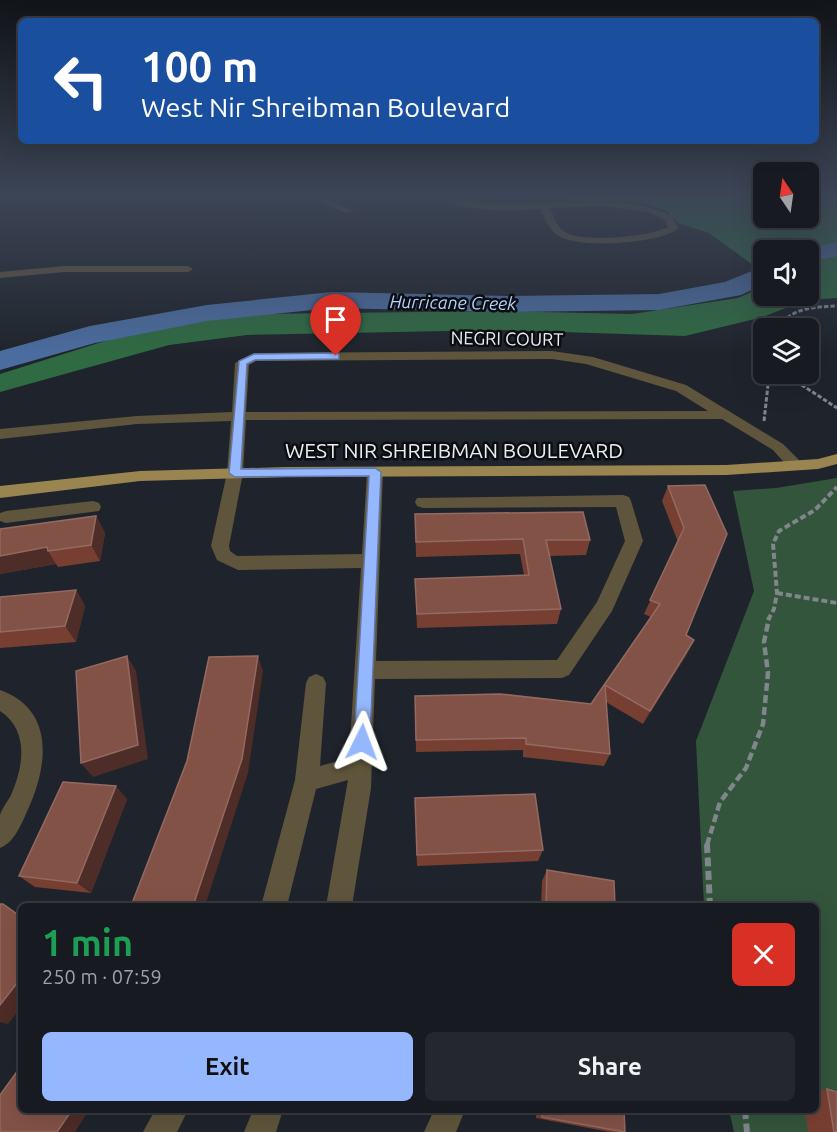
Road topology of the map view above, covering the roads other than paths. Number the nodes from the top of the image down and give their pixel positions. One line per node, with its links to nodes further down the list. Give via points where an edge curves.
1 (188, 269): 2 (street, via 64,269)
2 (0, 275)
3 (723, 414): 4 (street); 4 (street, NEGRI COURT, via 681,388 588,360 541,355 254,357 243,363); 7 (street, NEGRI COURT, via 778,447)
4 (239, 416): 5 (street, via 137,420); 9 (street)
5 (0, 434)
6 (837, 459): 7 (main road, WEST NIR SHREIBMAN BOULEVARD)
7 (796, 465): 8 (main road, WEST NIR SHREIBMAN BOULEVARD, via 726,471)
8 (375, 472): 9 (main road, WEST NIR SHREIBMAN BOULEVARD); 14 (street)
9 (235, 473): 10 (main road, WEST NIR SHREIBMAN BOULEVARD, via 140,476); 14 (street, via 220,546 228,560)
10 (7, 491): 13 (street)
11 (423, 502): 15 (street, via 623,501 634,541 605,606 562,669)
12 (93, 507): 13 (street)
13 (3, 517)
14 (371, 561): 15 (street)
15 (366, 670): 18 (street)
16 (316, 683): 19 (street)
17 (0, 699): 20 (street, via 24,715 31,731 33,754 28,782)
18 (361, 766): 19 (street); 22 (street)
19 (307, 780): 21 (street)
20 (0, 836)
21 (275, 903)
22 (340, 903)
23 (171, 1113): 26 (street)
24 (267, 1113): 27 (street)
25 (449, 1113): 28 (street)
26 (159, 1132)
27 (260, 1132)
28 (440, 1132)

